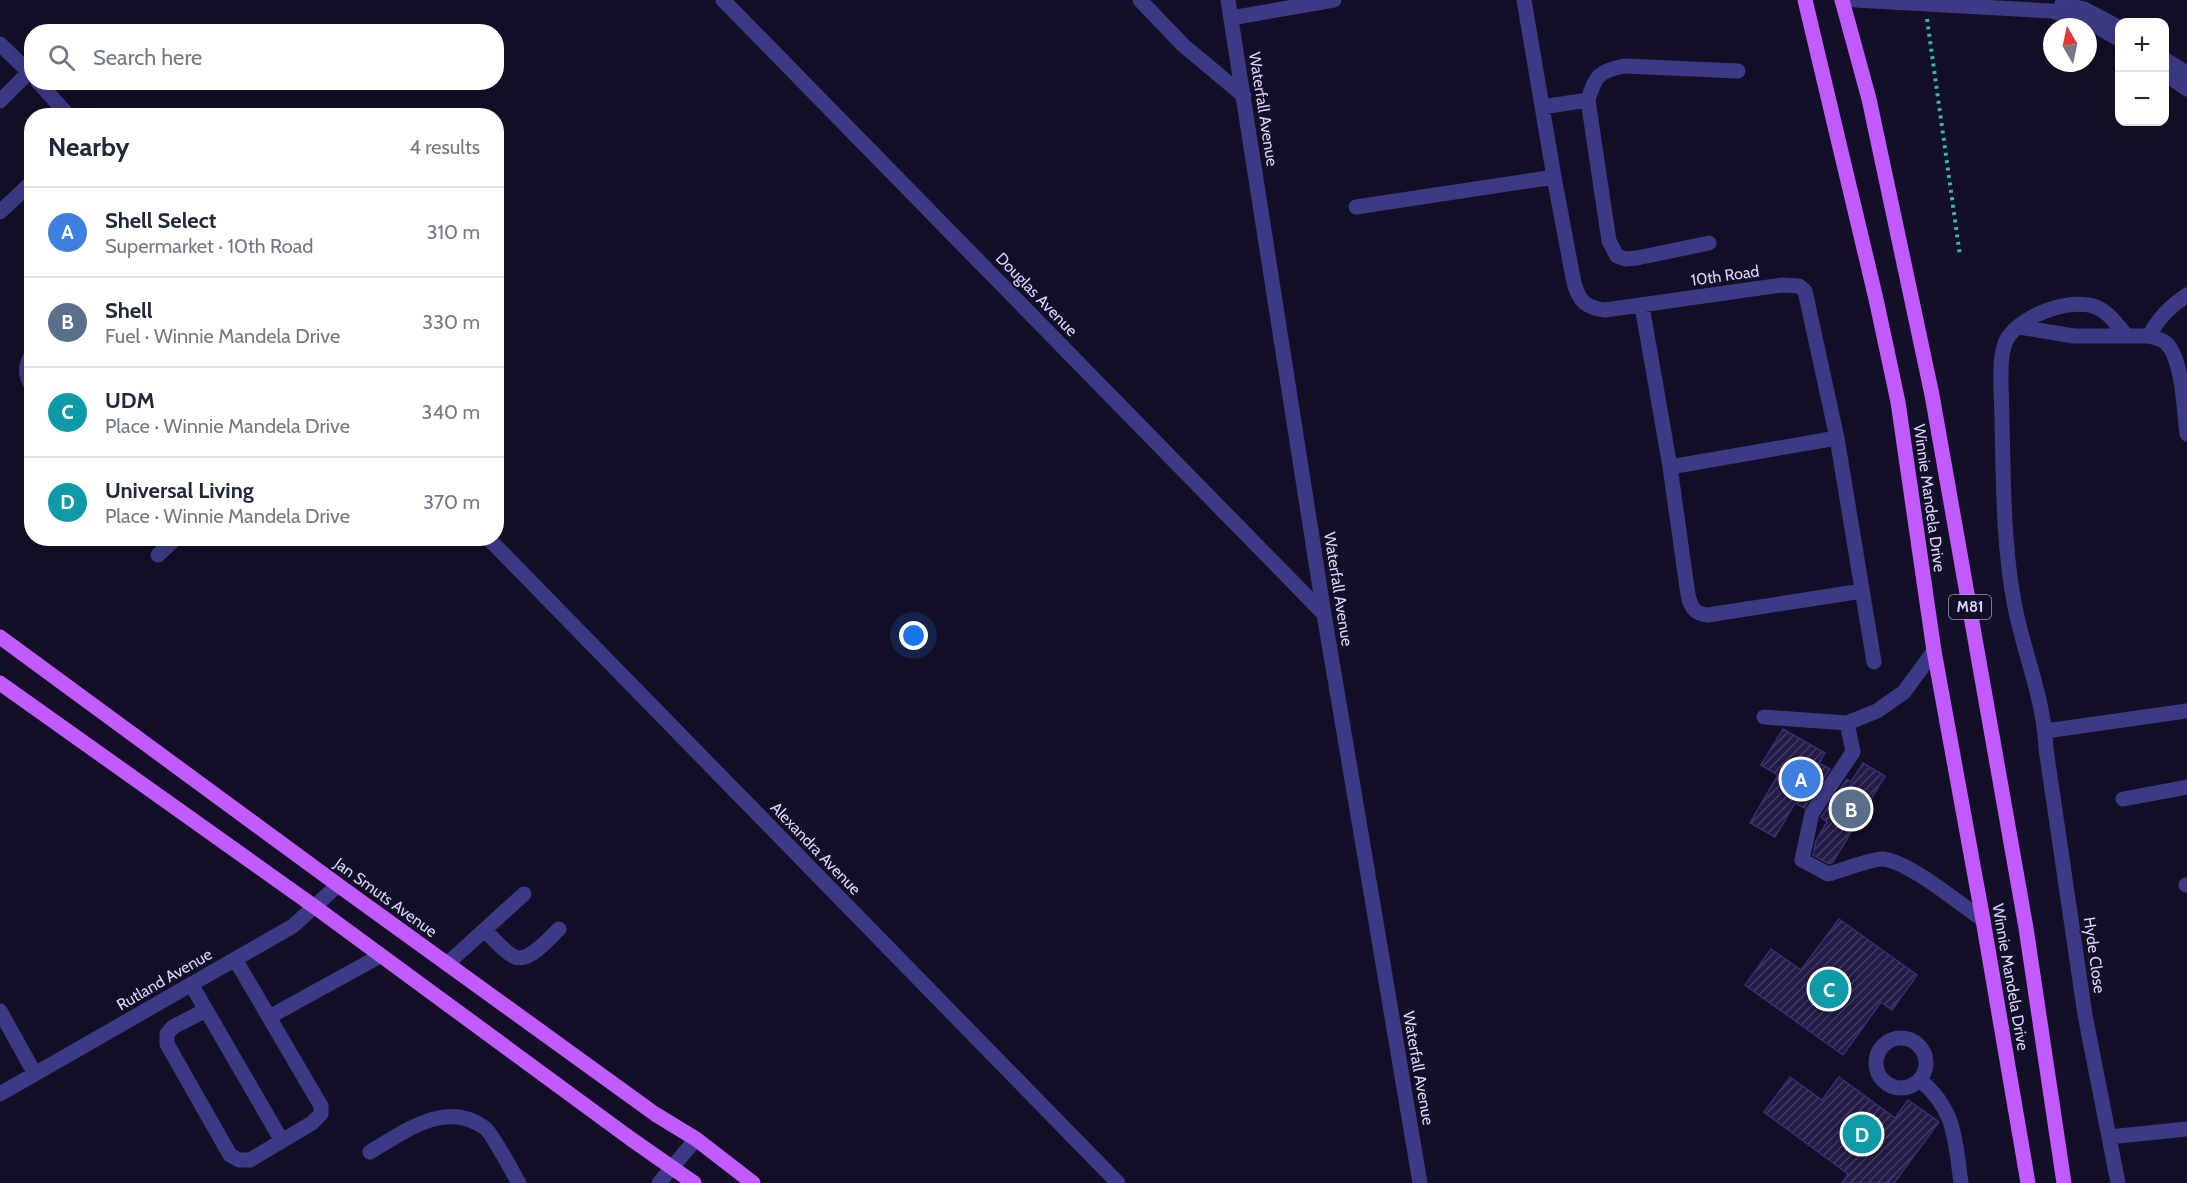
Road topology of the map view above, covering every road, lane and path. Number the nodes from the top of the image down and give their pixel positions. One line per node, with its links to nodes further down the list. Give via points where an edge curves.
1 (723, 0): 46 (street, Douglas Avenue)
2 (1140, 0): 23 (street, via 1183,45)
3 (1228, 0): 11 (street, Waterfall Avenue)
4 (1334, 0): 11 (street)
5 (1524, 0): 26 (street, 10th Road)
6 (1805, 0): 48 (main road, Winnie Mandela Drive / M81, via 1898,402)
7 (1842, 0): 87 (main road, Winnie Mandela Drive / M81, via 1869,99 1932,395 2026,928)
8 (1856, 0): 10 (street)
9 (2002, 0): 12 (street, via 2074,6)
10 (1925, 5): 13 (street, via 2051,11 2088,21); 33 (path)
11 (1231, 18): 23 (street, Waterfall Avenue)
12 (2115, 25)
13 (2115, 37)
14 (0, 44): 16 (street)
15 (2169, 61): 18 (street)
16 (24, 68)
17 (1738, 71): 24 (street, via 1624,66 1599,75)
18 (2187, 73)
19 (2169, 76): 21 (street)
20 (24, 84): 25 (street)
21 (2187, 89)
22 (45, 90): 27 (street)
23 (1244, 96): 46 (street, Waterfall Avenue)
24 (1588, 100): 26 (street); 32 (street, via 1609,241 1617,256 1637,258)
25 (0, 101)
26 (1542, 107): 28 (street, 10th Road)
27 (62, 108)
28 (1554, 177): 30 (street); 35 (street, 10th Road, via 1578,296 1592,309)
29 (24, 190): 31 (street)
30 (1356, 207)
31 (0, 212)
32 (1709, 243)
33 (1960, 256)
34 (2187, 295): 38 (street, via 2165,312)
35 (1642, 306): 40 (street, 10th Road, via 1782,285 1799,286 1808,297); 41 (street)
36 (2019, 327): 37 (street, via 2074,336); 37 (street, via 2038,314 2080,304 2102,310); 54 (street, Hyde Close, via 2008,338 2002,363 2009,569)
37 (2126, 335): 38 (street)
38 (2149, 336): 39 (street, via 2165,341 2172,351 2178,367)
39 (2187, 434)
40 (1837, 438): 41 (street); 45 (street, 10th Road)
41 (1670, 467): 45 (street, via 1688,595 1694,611 1708,615)
42 (168, 546): 44 (street)
43 (496, 546): 83 (street, Alexandra Avenue)
44 (159, 555)
45 (1862, 591): 49 (street, 10th Road)
46 (1324, 614): 84 (street, Waterfall Avenue)
47 (0, 637): 57 (main road, Jan Smuts Avenue)
48 (1934, 651): 53 (street, via 1904,692 1877,711); 60 (main road, Winnie Mandela Drive / M81)
49 (1874, 662)
50 (0, 683): 59 (main road)
51 (2187, 711): 54 (street)
52 (1764, 717): 53 (street)
53 (1847, 723): 60 (street, via 1853,752 1812,813 1802,860 1828,874 1882,859 1904,866)
54 (2046, 730): 74 (street, Hyde Close, via 2085,1015)
55 (2187, 787): 56 (street)
56 (2123, 799)
57 (338, 885): 59 (street, Rutland Avenue); 65 (main road, Jan Smuts Avenue)
58 (525, 894): 62 (street)
59 (315, 907): 63 (main road); 64 (street, Rutland Avenue, via 293,926)
60 (1983, 920): 86 (main road, Winnie Mandela Drive / M81)
61 (559, 929): 62 (street, via 529,956 520,958)
62 (485, 930): 65 (street)
63 (380, 956): 69 (street); 78 (main road)
64 (235, 958): 66 (street, Rutland Avenue); 69 (street)
65 (447, 964): 75 (main road, Jan Smuts Avenue, via 655,1114)
66 (191, 984): 67 (street); 70 (street, Rutland Avenue)
67 (206, 1010): 76 (street); 76 (street, via 173,1027 167,1034 167,1044 224,1145 230,1155 250,1160)
68 (0, 1011): 70 (street)
69 (269, 1017): 76 (street, via 321,1106 321,1114 312,1123)
70 (35, 1074): 72 (street, Rutland Avenue)
71 (1920, 1080): 85 (street, via 1937,1096 1948,1115)
72 (0, 1094)
73 (2187, 1129): 74 (street)
74 (2109, 1137): 88 (street, Hyde Close)
75 (696, 1139): 78 (street); 82 (main road, Jan Smuts Avenue)
76 (282, 1141)
77 (370, 1152): 79 (street, via 426,1120 458,1116 486,1128)
78 (674, 1167): 80 (street); 81 (main road)
79 (519, 1183)
80 (659, 1183)
81 (694, 1183)
82 (753, 1183)
83 (1118, 1183)
84 (1420, 1183)
85 (1961, 1183)
86 (2028, 1183)
87 (2064, 1183)
88 (2118, 1183)

